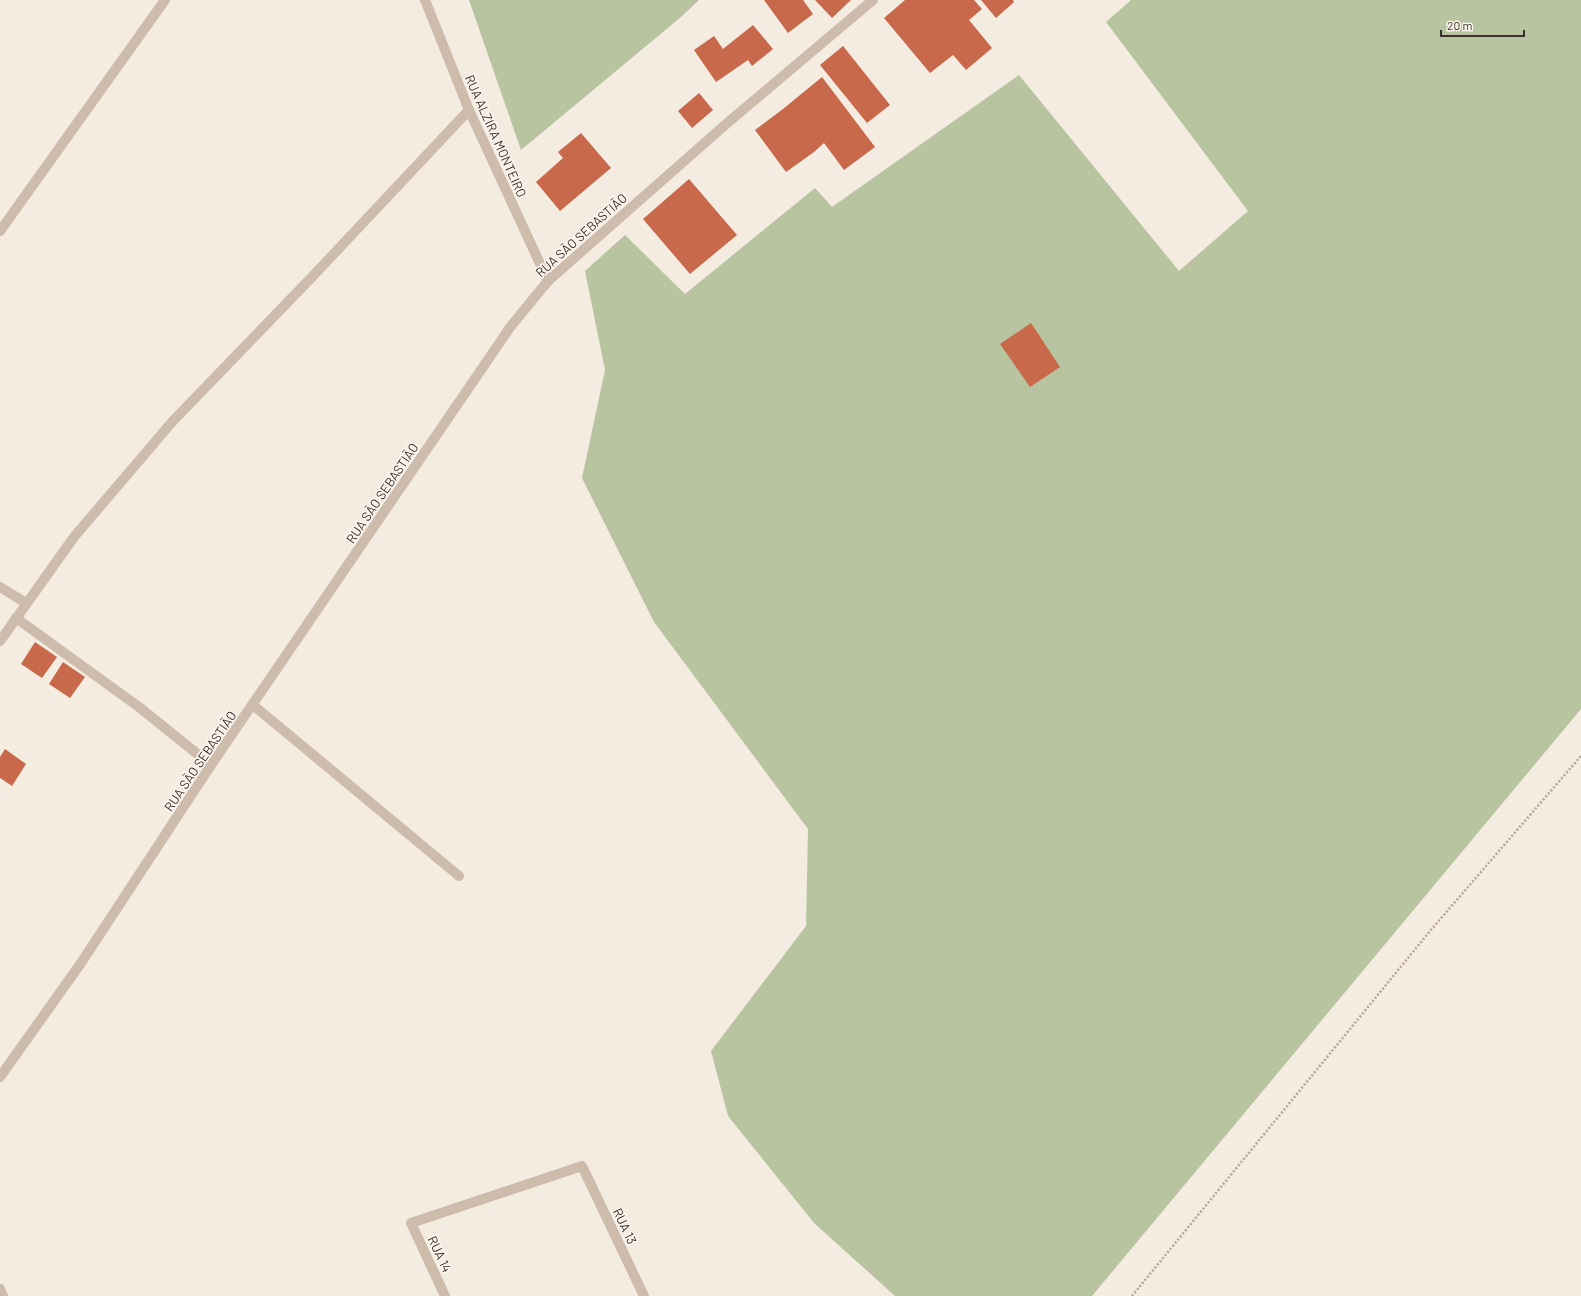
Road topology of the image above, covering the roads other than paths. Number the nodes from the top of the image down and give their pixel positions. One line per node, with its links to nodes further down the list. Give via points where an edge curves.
1 (165, 0): 5 (street)
2 (426, 0): 4 (street, RUA ALZIRA MONTEIRO)
3 (873, 0): 6 (street, RUA SÃO SEBASTIÃO, via 725,125)
4 (469, 110): 6 (street, RUA ALZIRA MONTEIRO); 8 (street, via 172,422 74,537)
5 (0, 231)
6 (548, 281): 11 (street, RUA SÃO SEBASTIÃO, via 511,326)
7 (0, 587): 8 (street)
8 (26, 603): 9 (street)
9 (16, 618): 10 (street); 12 (street, via 139,707)
10 (0, 641)
11 (253, 705): 12 (street, RUA SÃO SEBASTIÃO); 13 (street)
12 (212, 765): 14 (street, RUA SÃO SEBASTIÃO, via 81,963)
13 (459, 876)
14 (0, 1077)
15 (582, 1166): 18 (street, RUA 14, via 411,1223); 19 (street, RUA 13)
16 (0, 1289): 17 (street)
17 (3, 1296)
18 (445, 1296)
19 (644, 1296)

